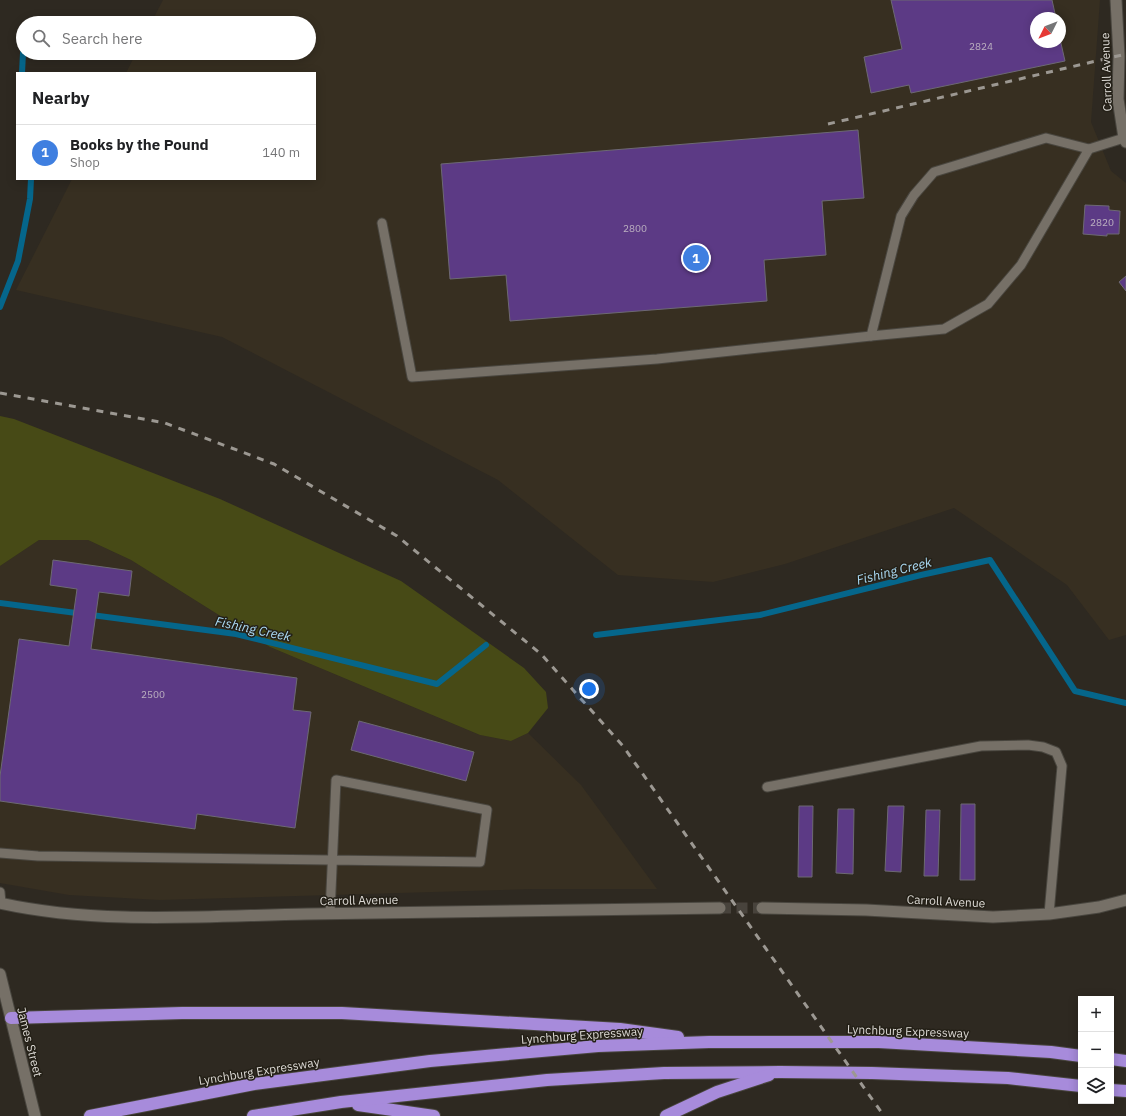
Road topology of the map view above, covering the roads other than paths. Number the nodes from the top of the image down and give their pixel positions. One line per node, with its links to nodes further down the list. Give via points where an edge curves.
1 (1116, 0): 2 (street, Carroll Avenue, via 1118,98)
2 (1125, 140): 3 (lane)
3 (1089, 149): 5 (lane, via 1021,265 988,304 944,329); 5 (lane, via 1046,138 934,172 914,195 901,216)
4 (382, 223): 5 (lane, via 412,377 657,359)
5 (872, 336)
6 (767, 787): 14 (lane, via 981,746 1028,745 1056,752 1062,766)
7 (0, 852): 8 (lane, via 38,856)
8 (332, 861): 8 (lane, via 336,780 487,810 480,862); 13 (lane)
9 (0, 900): 13 (street, Carroll Avenue, via 21,908 64,913 153,917)
10 (1126, 900): 14 (street, Carroll Avenue, via 1099,907)
11 (720, 908): 13 (street, Carroll Avenue, via 520,909)
12 (762, 908): 14 (street, Carroll Avenue, via 866,910 992,917)
13 (330, 914)
14 (1049, 914)
15 (0, 974): 16 (street, James Street)
16 (11, 1018): 17 (highway, via 182,1013 342,1014 620,1029); 26 (street, James Street)
17 (709, 1042): 18 (highway, Lynchburg Expressway, via 879,1042); 27 (highway, Lynchburg Expressway, via 598,1046 430,1061 254,1084)
18 (1078, 1056)
19 (1114, 1059): 20 (highway)
20 (1126, 1060)
21 (780, 1072): 22 (highway, via 1008,1078); 25 (highway, via 664,1073 547,1080); 30 (highway, via 717,1092)
22 (1078, 1086)
23 (1114, 1090): 24 (highway)
24 (1126, 1091)
25 (341, 1102): 28 (highway); 29 (highway)
26 (35, 1116)
27 (90, 1116)
28 (253, 1116)
29 (434, 1116)
30 (666, 1116)

